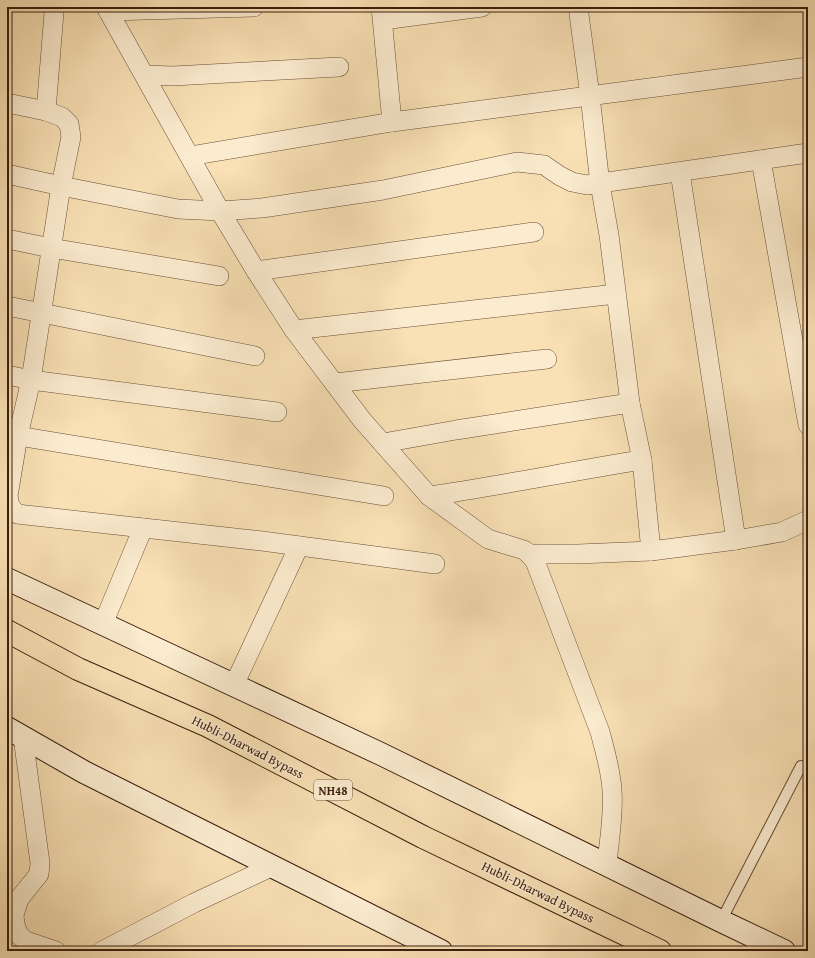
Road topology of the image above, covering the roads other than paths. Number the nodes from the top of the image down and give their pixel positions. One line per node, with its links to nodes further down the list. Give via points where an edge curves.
1 (254, 7): 4 (street)
2 (477, 7): 6 (street)
3 (578, 7): 10 (street)
4 (107, 9): 9 (street)
5 (54, 13): 12 (street)
6 (382, 14): 13 (street)
7 (339, 67): 9 (street, via 173,76)
8 (808, 67): 10 (street)
9 (145, 75): 15 (street)
10 (590, 96): 13 (street); 19 (street)
11 (7, 103): 12 (street)
12 (46, 112): 20 (street, via 62,117 69,124 71,137)
13 (392, 122): 15 (street)
14 (808, 153): 16 (street)
15 (190, 156): 21 (street)
16 (761, 160): 17 (street); 38 (street)
17 (680, 172): 19 (street); 46 (street)
18 (7, 174): 20 (street)
19 (600, 184): 21 (street, via 572,182 544,165 517,162 384,190 262,208); 27 (street)
20 (61, 186): 21 (street, via 178,209); 24 (street)
21 (220, 211): 25 (street)
22 (534, 232): 25 (street)
23 (7, 239): 24 (street)
24 (51, 248): 26 (street); 29 (street)
25 (256, 271): 30 (street)
26 (220, 276)
27 (616, 294): 30 (street); 36 (street)
28 (7, 306): 29 (street)
29 (41, 313): 31 (street); 34 (street)
30 (294, 330): 35 (street)
31 (255, 356)
32 (547, 359): 35 (street)
33 (7, 375): 34 (street)
34 (30, 380): 37 (street); 39 (street)
35 (335, 383): 40 (street, via 362,420)
36 (630, 403): 40 (street); 41 (street)
37 (278, 412)
38 (808, 425)
39 (18, 436): 42 (street); 45 (street, via 8,496 10,506 17,514)
40 (383, 443): 43 (street)
41 (642, 460): 43 (street); 48 (street)
42 (384, 496)
43 (429, 496): 49 (street, via 488,539 524,550)
44 (808, 520): 46 (street, via 782,532)
45 (143, 528): 47 (street); 52 (street)
46 (736, 540): 48 (street)
47 (299, 546): 50 (street); 54 (street)
48 (651, 551): 49 (street, via 578,554)
49 (534, 563): 57 (street, via 600,732 608,761 612,811)
50 (434, 564)
51 (7, 579): 52 (street)
52 (103, 624): 54 (street)
53 (7, 631): 63 (highway, Hubli-Dharwad Bypass / NH48, via 78,669 208,726 423,836)
54 (234, 685): 57 (street)
55 (15, 733): 58 (street, via 84,772); 60 (street, via 40,863 39,874 19,899 14,915 15,925 19,936 26,941)
56 (801, 766): 59 (lane)
57 (607, 864): 59 (street)
58 (273, 866): 61 (street, via 194,903); 62 (street)
59 (721, 922): 64 (street)
60 (56, 951)
61 (102, 951)
62 (441, 951)
63 (660, 951)
64 (784, 951)

